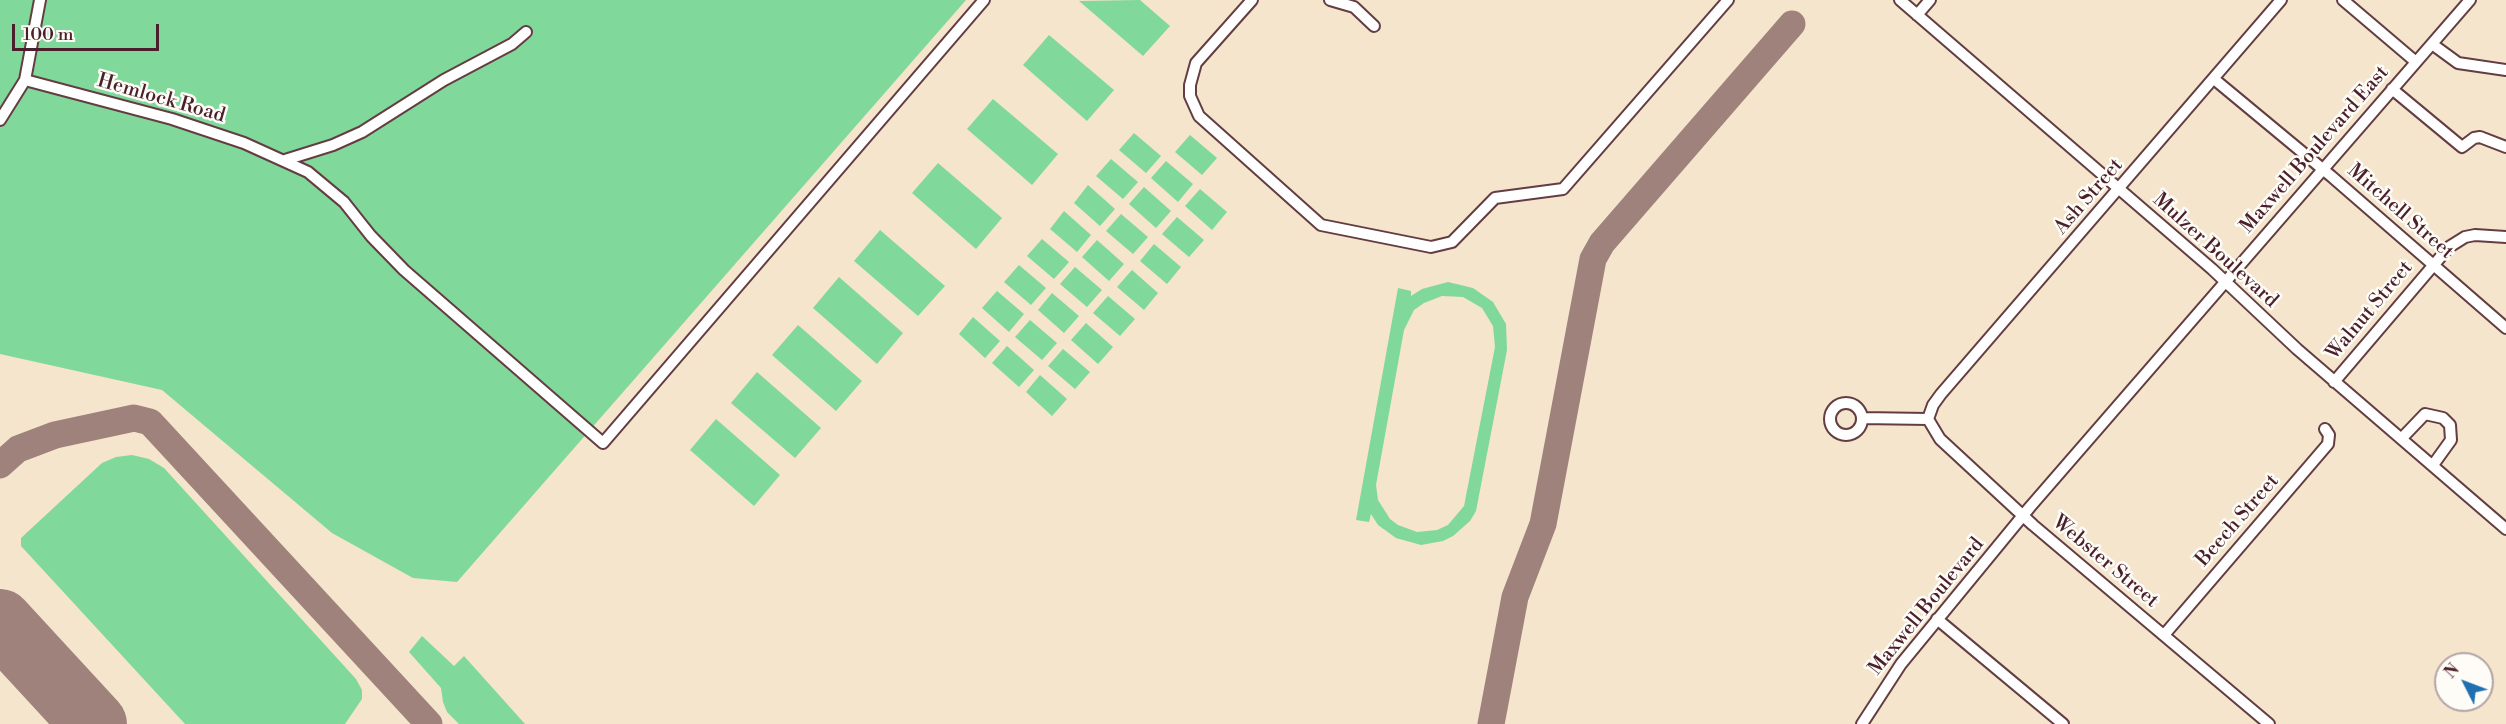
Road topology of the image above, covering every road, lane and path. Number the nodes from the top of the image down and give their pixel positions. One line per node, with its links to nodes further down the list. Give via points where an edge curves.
1 (40, 0): 18 (street)
2 (984, 0): 22 (street, Hemlock Road, via 603,443 404,270 332,189)
3 (1252, 0): 5 (street, via 1196,63 1190,85 1199,116 1321,225 1431,247 1452,242 1495,198 1563,189)
4 (1330, 0): 12 (street, via 1354,7)
5 (1728, 0)
6 (1900, 0): 11 (street, Mulzer Boulevard)
7 (1930, 0): 11 (street)
8 (2281, 0): 17 (street, Ash Street)
9 (2343, 0): 15 (street)
10 (2470, 0): 14 (street, Maxwell Boulevard East)
11 (1917, 15): 24 (street, Mulzer Boulevard)
12 (1374, 26)
13 (526, 32): 22 (street, via 362,132)
14 (2432, 44): 15 (street, Maxwell Boulevard East); 16 (street, via 2458,63)
15 (2416, 62): 19 (street, Maxwell Boulevard East)
16 (2506, 70)
17 (2214, 79): 23 (street, Mitchell Street); 24 (street, Ash Street)
18 (25, 80): 20 (street); 22 (street, Hemlock Road, via 172,119)
19 (2392, 89): 21 (street, via 2462,147 2480,137); 23 (street, Maxwell Boulevard East)
20 (0, 120)
21 (2506, 147)
22 (285, 160)
23 (2323, 169): 26 (street, Mitchell Street); 27 (street, Maxwell Boulevard East)
24 (2120, 189): 27 (street, Mulzer Boulevard); 31 (street, Ash Street, via 1941,394)
25 (2506, 237): 26 (street, Walnut Street, via 2465,237 2449,247)
26 (2434, 265): 28 (street, Mitchell Street); 29 (street, Walnut Street)
27 (2224, 282): 29 (street, Mulzer Boulevard); 35 (street, Maxwell Boulevard East)
28 (2506, 328)
29 (2334, 382): 33 (street, Mulzer Boulevard)
30 (1862, 418): 31 (street)
31 (1928, 419): 35 (street, Webster Street, via 1940,439)
32 (2325, 429): 38 (street, Beech Street, via 2330,435 2328,444)
33 (2402, 438): 34 (street, Mulzer Boulevard); 34 (street, via 2425,414 2450,424 2451,440)
34 (2433, 465): 36 (street, Mulzer Boulevard)
35 (2024, 515): 37 (street, Maxwell Boulevard); 38 (street, Webster Street)
36 (2506, 529)
37 (1937, 619): 39 (street, Maxwell Boulevard, via 1901,664); 40 (street)
38 (2164, 635): 41 (street, Webster Street)
39 (1862, 724)
40 (2063, 724)
41 (2269, 724)

